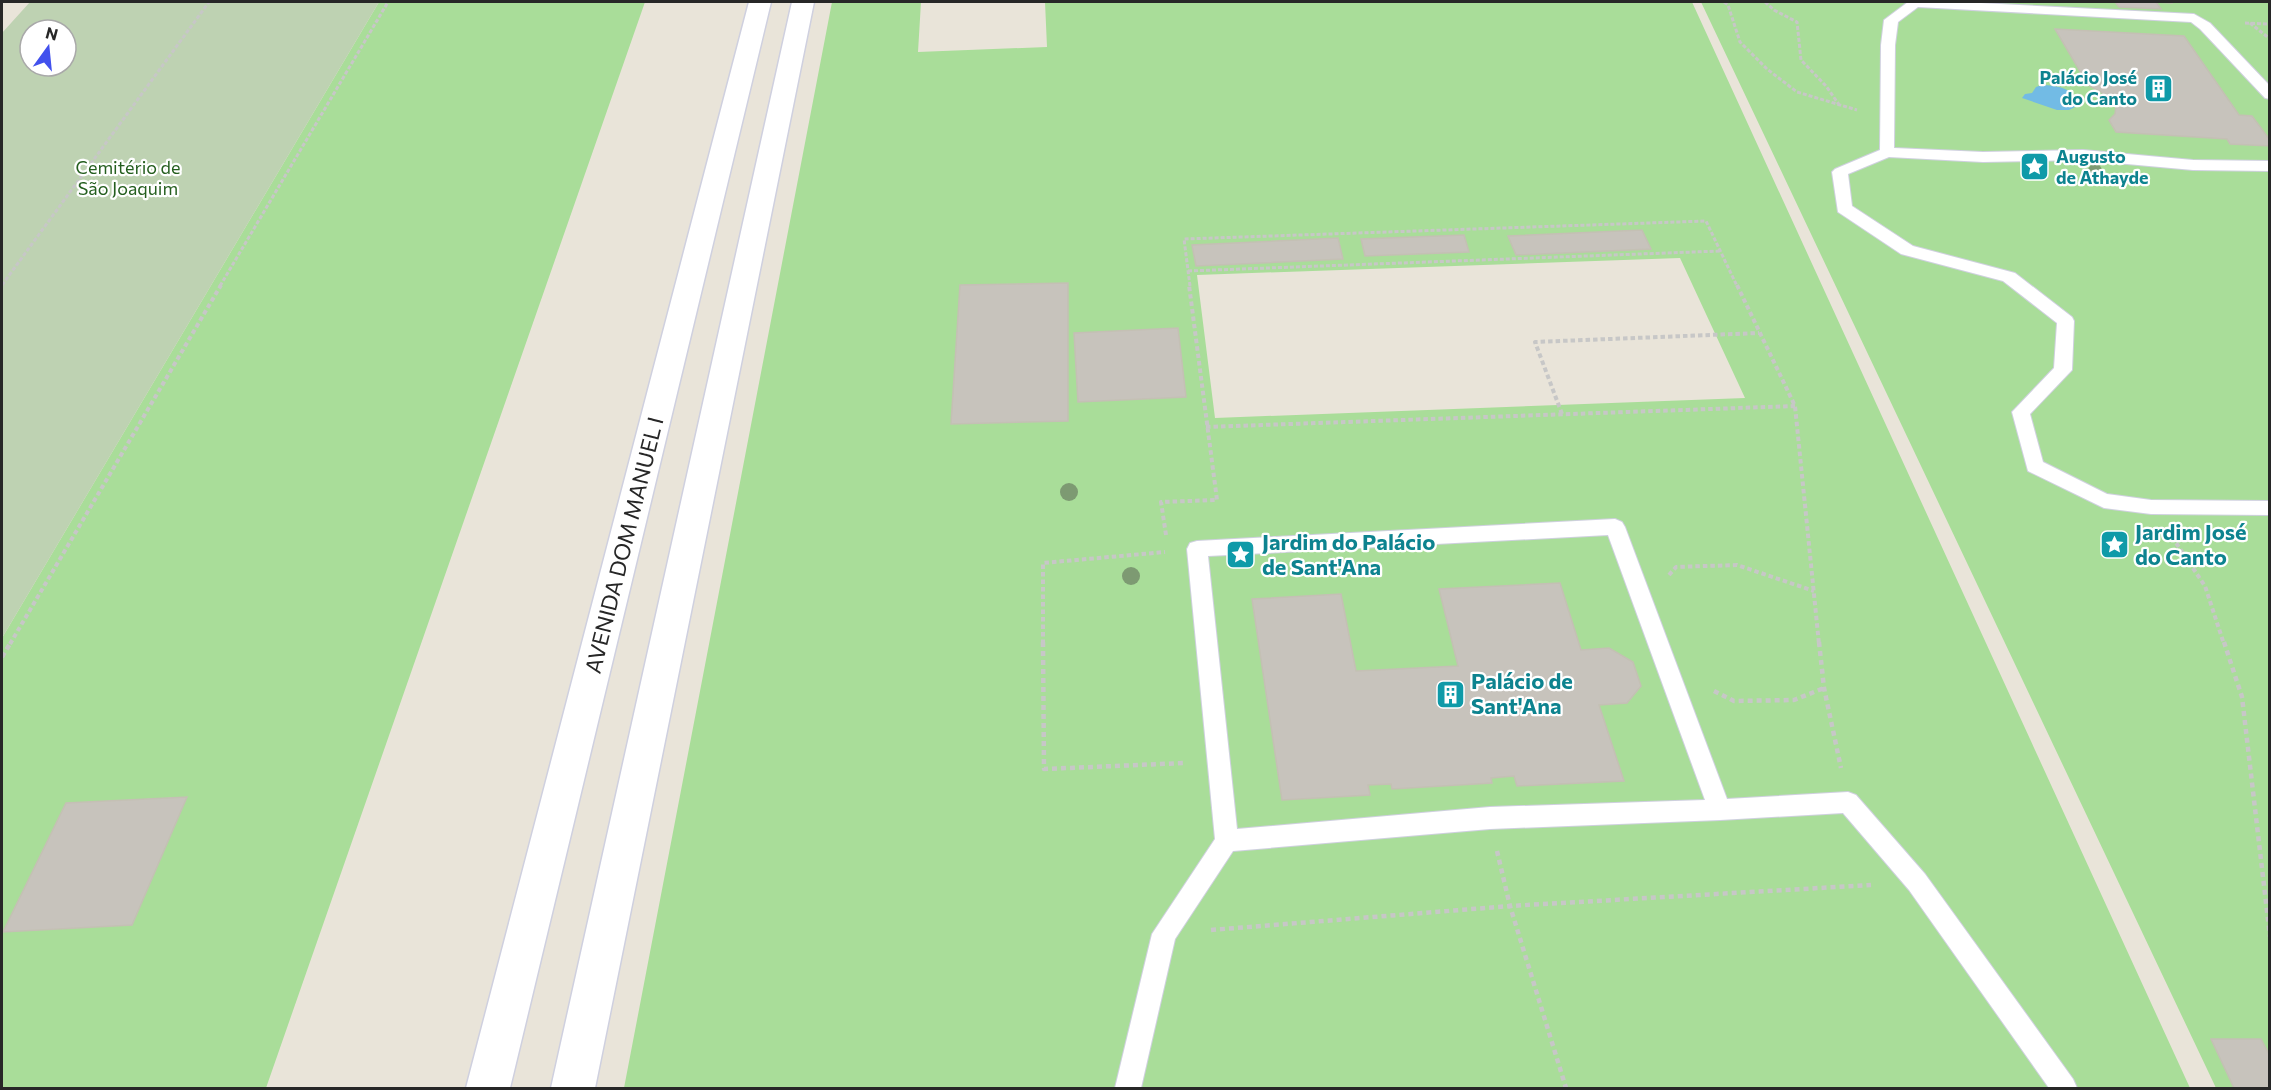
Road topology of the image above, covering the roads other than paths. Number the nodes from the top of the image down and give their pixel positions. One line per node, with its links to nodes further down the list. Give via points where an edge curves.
1 (760, 2): 9 (main road, AVENIDA DOM MANUEL I)
2 (803, 2): 10 (main road)
3 (2270, 94): 4 (lane, via 2194,18 1915,3 1891,20)
4 (1887, 152): 5 (lane, via 1983,158 2083,155 2193,165); 6 (lane, via 1840,172 1844,208 1906,250 2009,277 2066,321 2063,370 2021,412 2035,466 2104,501 2151,507)
5 (2270, 166)
6 (2270, 508)
7 (1720, 810): 8 (lane, via 1490,818); 8 (lane, via 1614,527 1197,549); 12 (lane, via 1848,802 1917,882)
8 (1227, 841): 11 (lane, via 1164,934)
9 (488, 1089)
10 (573, 1089)
11 (1128, 1089)
12 (2064, 1089)

